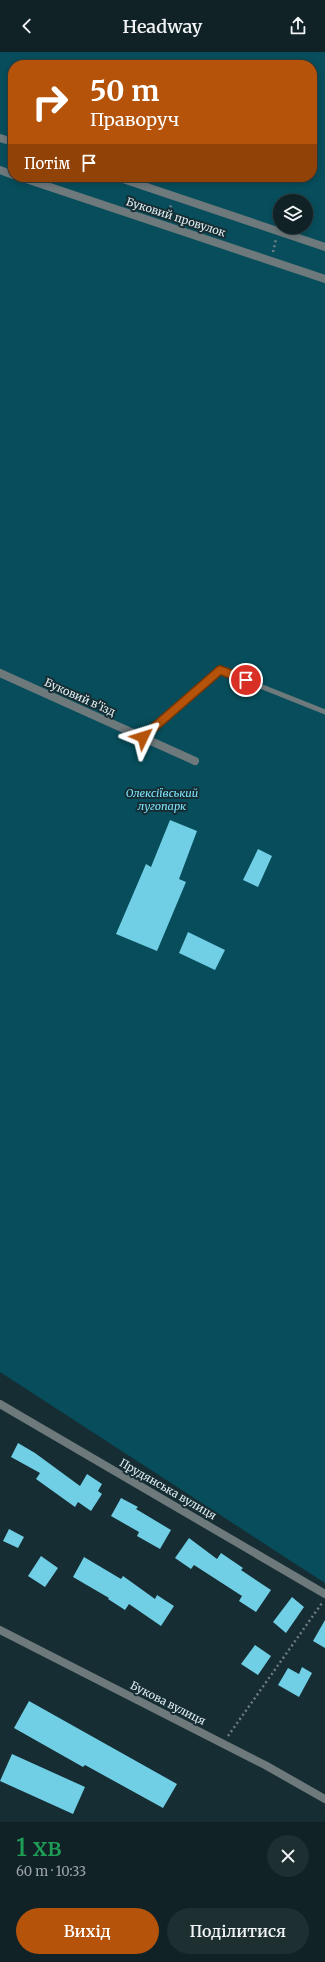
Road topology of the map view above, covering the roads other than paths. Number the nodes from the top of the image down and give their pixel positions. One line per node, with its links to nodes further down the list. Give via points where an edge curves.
1 (35, 182): 4 (street, Буковий провулок)
2 (132, 182): 3 (street, Буковий провулок)
3 (325, 247)
4 (325, 279)
5 (0, 673): 7 (street, Буковий в'їзд)
6 (325, 712): 7 (lane, via 220,670)
7 (143, 737): 8 (street, Буковий в'їзд)
8 (195, 761)
9 (0, 1404): 10 (street, Прудянська вулиця)
10 (325, 1594)
11 (0, 1630): 12 (street, Букова вулиця, via 223,1743)
12 (325, 1799)

